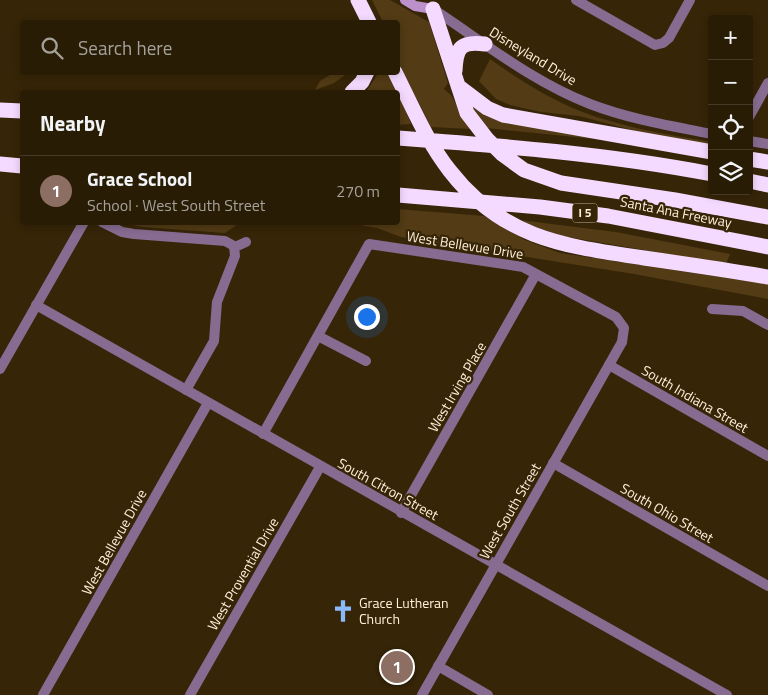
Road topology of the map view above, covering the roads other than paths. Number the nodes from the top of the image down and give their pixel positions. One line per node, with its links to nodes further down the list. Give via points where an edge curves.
1 (405, 0): 4 (main road, Disneyland Drive, via 415,6)
2 (576, 0): 3 (street, via 648,42 660,44 671,35)
3 (690, 0)
4 (429, 4): 5 (street, Disneyland Drive); 8 (highway)
5 (485, 44): 8 (highway, via 470,42 462,46 455,55); 14 (street, Disneyland Drive, via 545,82 589,103 629,116)
6 (366, 75): 10 (highway)
7 (396, 75): 34 (highway, via 442,160 471,194 525,231 572,247)
8 (456, 80): 18 (highway, via 487,108 503,115); 27 (highway, via 463,104 475,125 502,154 534,174 568,185)
9 (768, 83): 12 (street)
10 (354, 90)
11 (0, 110): 13 (highway)
12 (753, 110)
13 (20, 112)
14 (708, 133)
15 (400, 138): 23 (highway, via 583,154)
16 (753, 142): 17 (street)
17 (768, 144)
18 (708, 151)
19 (753, 160): 20 (highway)
20 (768, 162)
21 (0, 164): 22 (highway)
22 (20, 166)
23 (708, 173)
24 (753, 182): 25 (highway)
25 (768, 185)
26 (400, 195): 31 (highway, Santa Ana Freeway / I 5, via 608,216)
27 (768, 217)
28 (82, 225): 35 (street)
29 (108, 225): 32 (street, via 134,234 225,241)
30 (246, 242): 32 (street)
31 (768, 246)
32 (235, 248): 43 (street, via 235,256 217,302 214,341)
33 (536, 274): 38 (street, West Bellevue Drive, via 523,267 369,244); 39 (street, West Bellevue Drive, via 616,317 624,328); 49 (street, West Irving Place)
34 (768, 276)
35 (36, 305): 42 (street); 43 (street, South Citron Street)
36 (712, 309): 37 (street, via 743,310)
37 (768, 325)
38 (318, 336): 40 (street); 45 (street, West Bellevue Drive)
39 (622, 342): 41 (street, West South Street)
40 (366, 361)
41 (609, 365): 46 (street, South Indiana Street); 47 (street, West South Street)
42 (0, 369)
43 (186, 390): 44 (street, South Citron Street)
44 (208, 403): 45 (street, South Citron Street); 53 (street, West Bellevue Drive)
45 (264, 434): 48 (street, South Citron Street)
46 (768, 456)
47 (553, 463): 50 (street, West South Street); 51 (street, South Ohio Street)
48 (320, 467): 49 (street, South Citron Street); 54 (street, West Provential Drive)
49 (401, 512): 50 (street, South Citron Street)
50 (495, 566): 52 (street, West South Street); 57 (street, South Citron Street)
51 (768, 586)
52 (438, 666): 55 (street, West South Street); 56 (street)
53 (43, 695)
54 (190, 695)
55 (422, 695)
56 (488, 695)
57 (727, 695)

